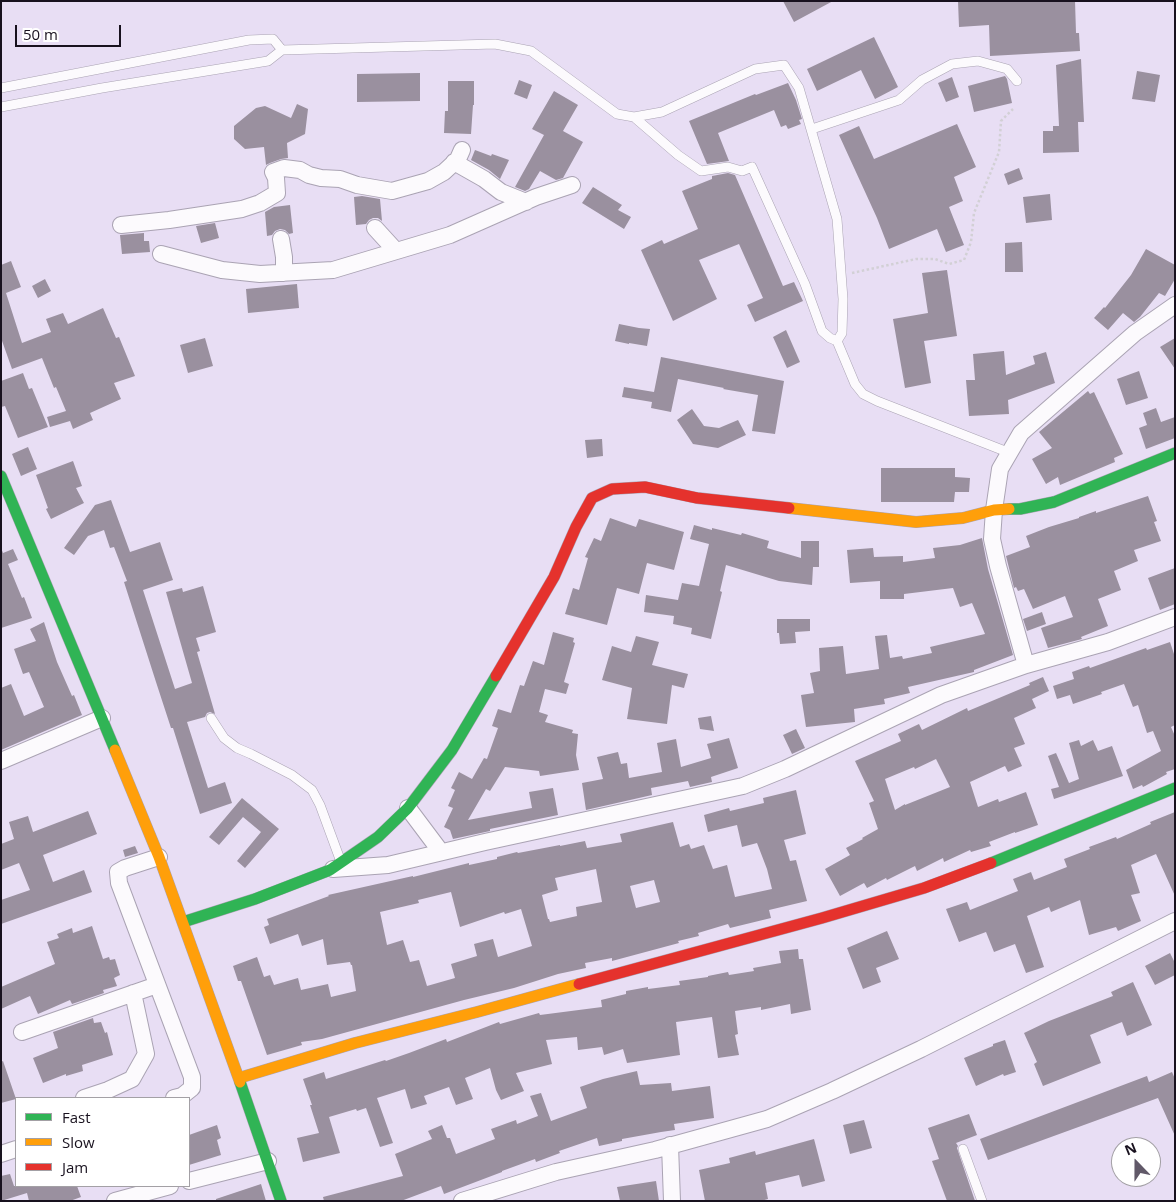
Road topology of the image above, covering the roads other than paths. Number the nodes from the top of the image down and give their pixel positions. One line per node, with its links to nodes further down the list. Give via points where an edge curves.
1 (282, 50): 3 (lane, via 273,39 249,40); 4 (lane, via 268,61); 5 (lane, via 495,44 531,51 617,114)
2 (1017, 81): 6 (lane, via 1006,69 978,61 952,64 922,80 899,100)
3 (1, 88)
4 (1, 108)
5 (634, 117): 6 (lane, via 662,112 755,69 784,65 799,88); 16 (lane, via 701,171 752,168 805,284 822,331)
6 (812, 129): 16 (lane, via 837,219 842,299 842,334)
7 (572, 185): 8 (street)
8 (526, 202): 9 (street, via 500,192 458,156 444,172 428,181 392,191 284,168 273,172 277,193 260,203 242,209); 12 (street, via 450,235)
9 (121, 225)
10 (375, 228): 12 (street)
11 (281, 239): 14 (street)
12 (396, 250): 14 (street, via 333,270)
13 (161, 254): 14 (street, via 222,270)
14 (284, 273)
15 (1175, 305): 17 (street, via 1135,333 1021,433)
16 (837, 341): 17 (lane, via 855,384 863,394)
17 (1010, 453): 20 (street, via 1000,469)
18 (1175, 453): 20 (street, via 1054,502)
19 (1, 476): 23 (street)
20 (994, 510): 22 (street, via 992,539); 27 (street, via 963,518 916,522 697,498 645,487 612,489 592,498 554,577 452,750)
21 (1175, 617): 22 (street, via 1108,642)
22 (1026, 665): 28 (street, via 941,695 743,786)
23 (102, 718): 25 (street); 29 (street)
24 (212, 718): 30 (lane, via 224,738 237,748 292,775 312,790 320,805)
25 (1, 761)
26 (1175, 788): 36 (street, via 924,888 355,1043)
27 (408, 808): 28 (street); 30 (street, via 378,837)
28 (441, 852): 30 (street, via 388,865)
29 (159, 858): 32 (street); 33 (street, via 118,872 118,883)
30 (335, 866): 32 (street, via 255,899)
31 (1175, 921): 39 (street, via 832,1091 767,1119)
32 (183, 922): 36 (street)
33 (157, 985): 34 (street); 38 (street, via 192,1077 192,1088)
34 (133, 993): 35 (street); 37 (street, via 146,1054 132,1079)
35 (22, 1032)
36 (239, 1078): 43 (street)
37 (87, 1097)
38 (178, 1097)
39 (670, 1145): 48 (street, via 556,1172); 49 (street)
40 (15, 1149): 42 (street)
41 (963, 1149): 50 (lane)
42 (1, 1154)
43 (268, 1161): 44 (street); 47 (street)
44 (190, 1181)
45 (166, 1187): 46 (street)
46 (115, 1201)
47 (281, 1201)
48 (462, 1201)
49 (672, 1201)
50 (982, 1201)

